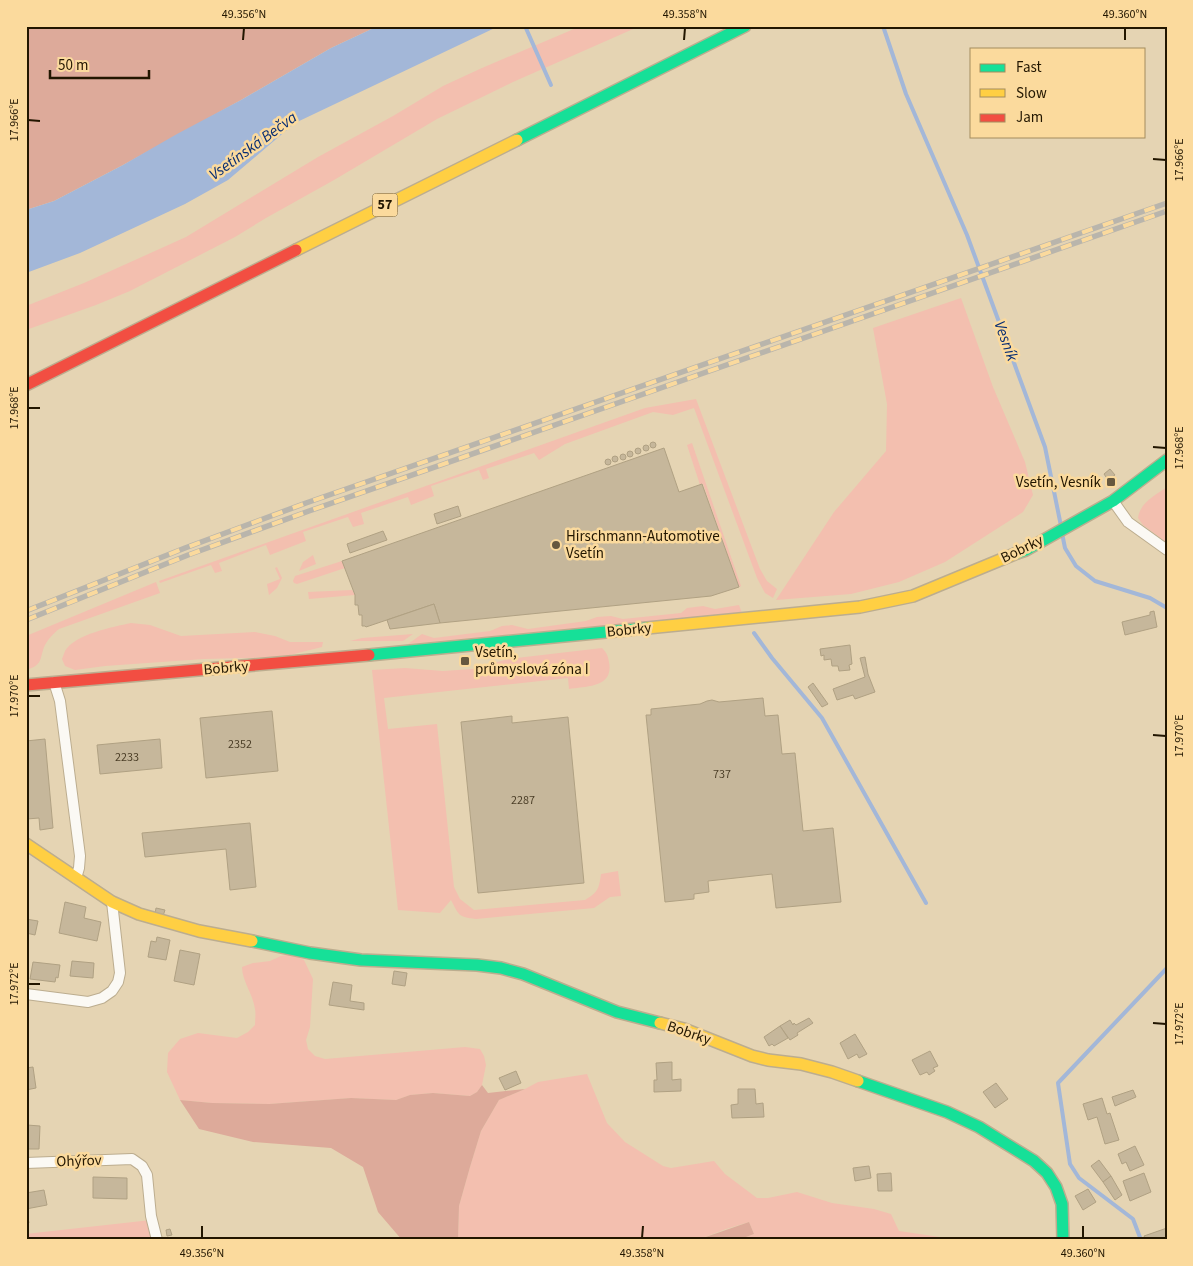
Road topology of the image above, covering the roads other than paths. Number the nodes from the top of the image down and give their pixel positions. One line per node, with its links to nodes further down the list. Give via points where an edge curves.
1 (745, 26): 2 (street, 57)
2 (26, 385)
3 (1167, 460): 4 (street, Bobrky)
4 (1113, 501): 5 (street, via 1128,522); 6 (street, Bobrky, via 1026,550 913,596 860,607)
5 (1167, 550)
6 (54, 682): 7 (street, Bobrky); 9 (street, via 60,701 80,856)
7 (26, 685)
8 (26, 844): 9 (street, Bobrky)
9 (76, 878): 10 (street, Bobrky)
10 (112, 902): 11 (street, via 120,973 112,991 88,1002); 14 (street, Bobrky, via 139,914 199,931 310,953 361,960 501,968 617,1012 684,1029 752,1056 832,1072 947,1112 979,1126 1034,1161 1046,1173 1062,1204)
11 (26, 994)
12 (26, 1163): 13 (street, Ohýřov, via 132,1159 142,1166 146,1175)
13 (157, 1240)
14 (1063, 1240)

